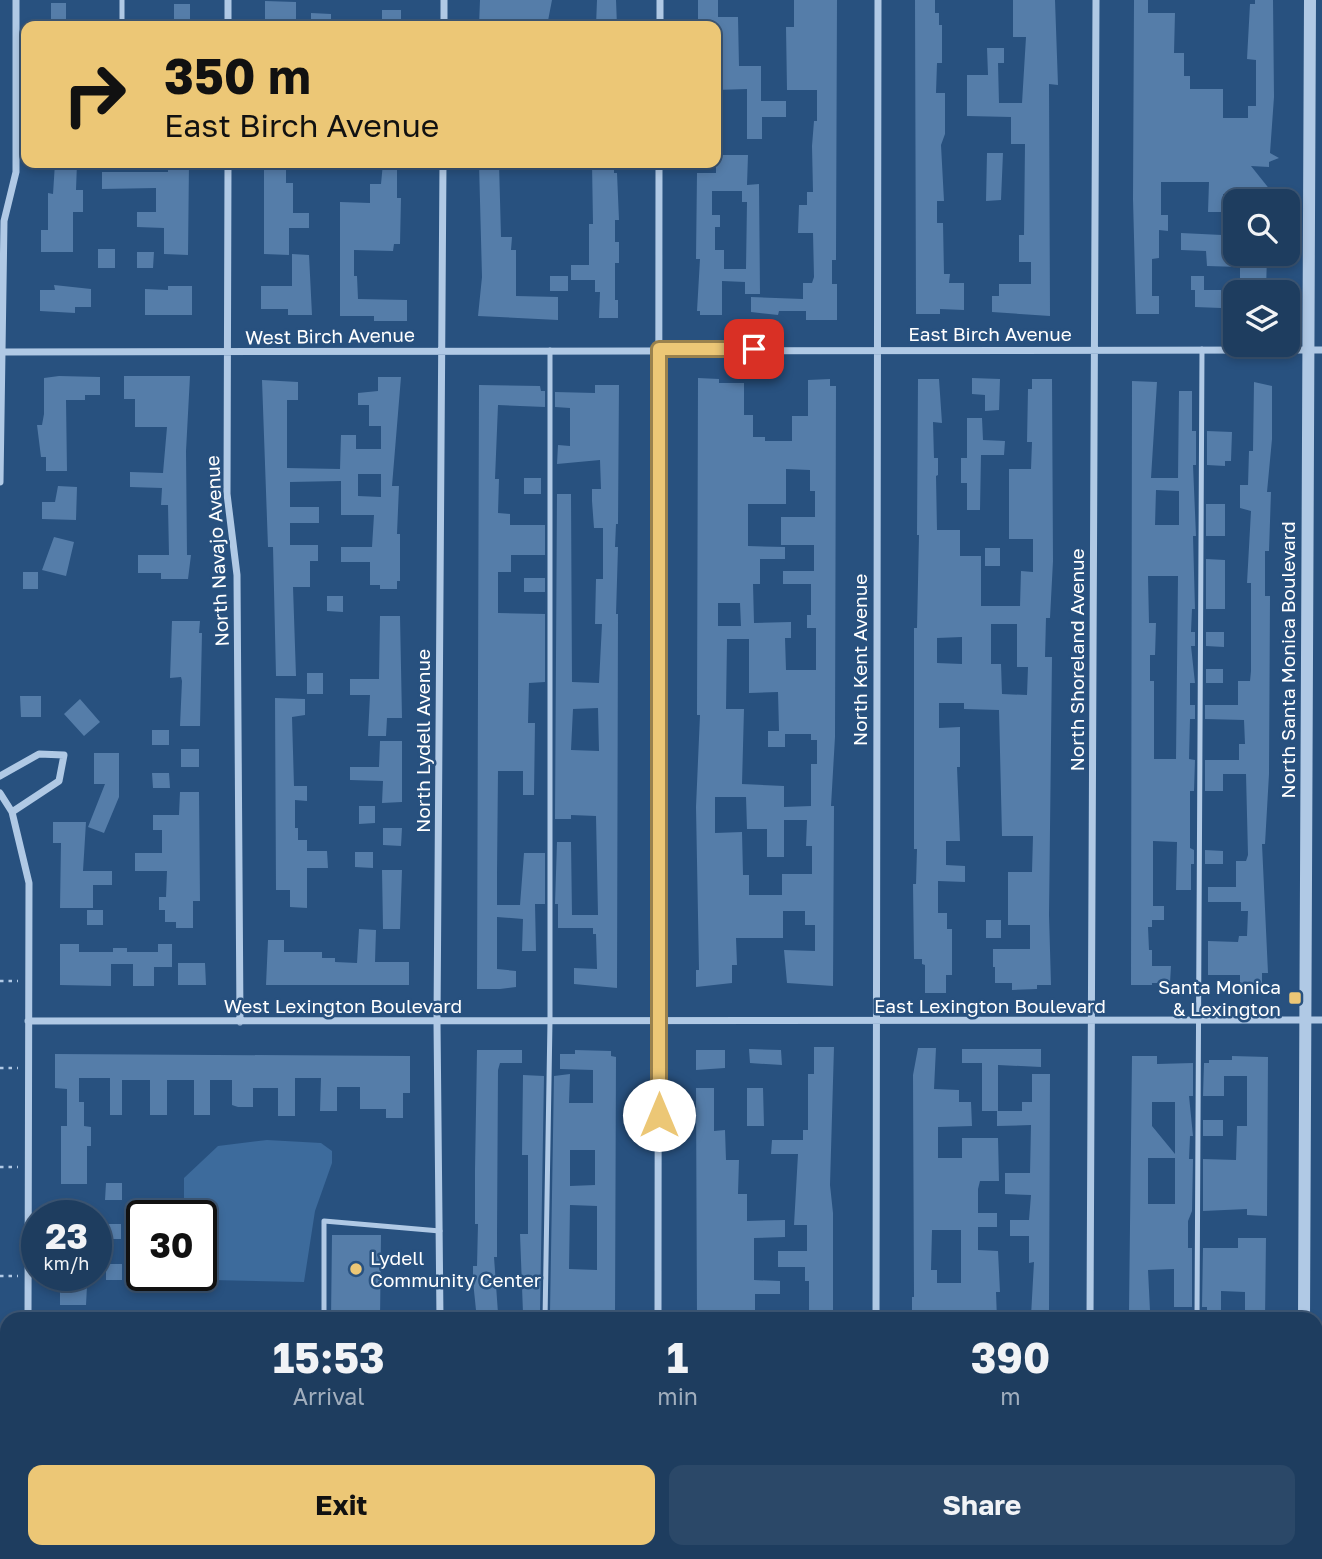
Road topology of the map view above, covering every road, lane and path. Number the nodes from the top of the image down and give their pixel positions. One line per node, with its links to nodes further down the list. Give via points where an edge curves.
1 (16, 0): 23 (street, via 16,172 4,221)
2 (122, 0): 9 (lane)
3 (229, 0): 10 (street)
4 (444, 0): 11 (street)
5 (660, 0): 12 (street)
6 (878, 0): 17 (street, North Kent Avenue)
7 (1096, 0): 20 (street, North Shoreland Avenue)
8 (1310, 0): 21 (street, North Santa Monica Boulevard)
9 (122, 21)
10 (228, 21)
11 (444, 21)
12 (660, 21)
13 (228, 168): 24 (street, North Navajo Avenue)
14 (443, 168): 22 (street, North Lydell Avenue)
15 (659, 168): 16 (street)
16 (659, 349): 17 (street, East Birch Avenue); 19 (street, West Birch Avenue); 38 (street)
17 (876, 349): 20 (street, East Birch Avenue); 39 (street, North Kent Avenue)
18 (1202, 349): 20 (street, East Birch Avenue); 21 (street, East Birch Avenue); 34 (lane)
19 (551, 350): 22 (street, West Birch Avenue); 33 (lane)
20 (1095, 350): 40 (street, North Shoreland Avenue)
21 (1315, 350): 35 (street, North Santa Monica Boulevard)
22 (442, 351): 24 (street, West Birch Avenue); 37 (street, North Lydell Avenue)
23 (3, 352): 24 (street, West Birch Avenue); 25 (street)
24 (228, 354): 36 (street, North Navajo Avenue, via 227,494 237,575)
25 (0, 482)
26 (0, 776): 28 (street, via 39,754 64,755 59,781)
27 (0, 793): 28 (street)
28 (12, 812): 30 (street, via 29,883)
29 (0, 981): 30 (path)
30 (28, 981): 32 (street)
31 (1322, 1020): 35 (street, East Lexington Boulevard)
32 (28, 1021): 36 (street, West Lexington Boulevard); 42 (street)
33 (550, 1021): 37 (street, West Lexington Boulevard); 38 (street, West Lexington Boulevard); 53 (lane)
34 (1200, 1021): 35 (street, East Lexington Boulevard); 40 (street, East Lexington Boulevard); 57 (lane)
35 (1305, 1021): 58 (street, North Santa Monica Boulevard)
36 (240, 1022): 37 (street, West Lexington Boulevard)
37 (438, 1022): 46 (street, North Lydell Avenue)
38 (659, 1022): 39 (street, East Lexington Boulevard); 54 (street)
39 (876, 1022): 40 (street, East Lexington Boulevard); 55 (street, North Kent Avenue)
40 (1090, 1022): 56 (street, North Shoreland Avenue)
41 (0, 1068): 42 (path)
42 (28, 1068): 43 (street)
43 (28, 1166): 44 (path); 45 (street)
44 (0, 1167)
45 (28, 1200)
46 (440, 1231): 51 (lane, via 324,1221); 52 (street, North Lydell Avenue)
47 (0, 1276): 48 (path)
48 (21, 1276)
49 (27, 1291): 50 (street)
50 (27, 1312)
51 (324, 1312)
52 (440, 1312)
53 (545, 1312)
54 (658, 1312)
55 (876, 1312)
56 (1090, 1312)
57 (1197, 1312)
58 (1304, 1312)

